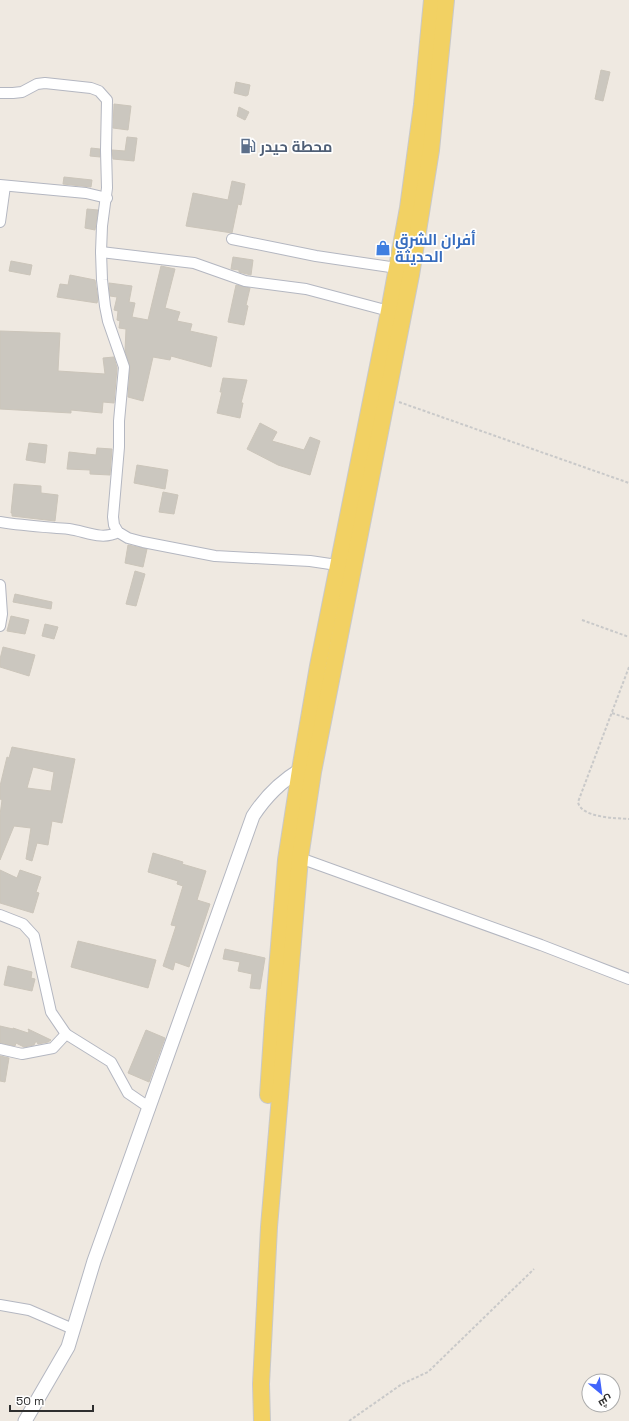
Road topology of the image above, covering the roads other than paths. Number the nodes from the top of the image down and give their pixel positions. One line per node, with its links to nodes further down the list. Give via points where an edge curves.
1 (432, 0): 4 (main road, via 422,105)
2 (446, 0): 4 (main road)
3 (0, 93): 6 (street, via 13,94 46,83 91,88 104,95 108,112)
4 (424, 148): 7 (main road)
5 (3, 186): 6 (street, via 86,193); 8 (street)
6 (107, 198): 10 (street)
7 (415, 209): 11 (main road); 13 (main road, via 386,398)
8 (0, 222)
9 (232, 239): 11 (street, via 316,256)
10 (101, 252): 12 (street, via 194,263 245,281 306,289); 15 (street, via 108,321 124,367 113,517)
11 (397, 268): 12 (main road)
12 (389, 311): 13 (main road)
13 (365, 467): 16 (main road); 19 (main road)
14 (0, 522): 15 (street, via 70,529 108,536)
15 (118, 532): 16 (street, via 143,542 214,556 310,561)
16 (337, 565): 19 (main road)
17 (0, 585): 18 (street)
18 (0, 626)
19 (306, 771): 20 (main road); 25 (street, via 286,779 273,789 253,816); 29 (main road, via 286,860 254,1306)
20 (300, 858): 22 (street); 30 (main road, via 269,1227 262,1361)
21 (0, 915): 23 (street, via 23,924 34,936 51,1012)
22 (629, 979)
23 (66, 1034): 24 (street, via 53,1048 22,1054); 25 (street, via 111,1062 128,1093)
24 (0, 1049)
25 (150, 1108): 27 (street, via 94,1261)
26 (0, 1305): 27 (street, via 29,1310)
27 (74, 1328): 28 (street, via 68,1347)
28 (25, 1421)
29 (252, 1421)
30 (262, 1421)

